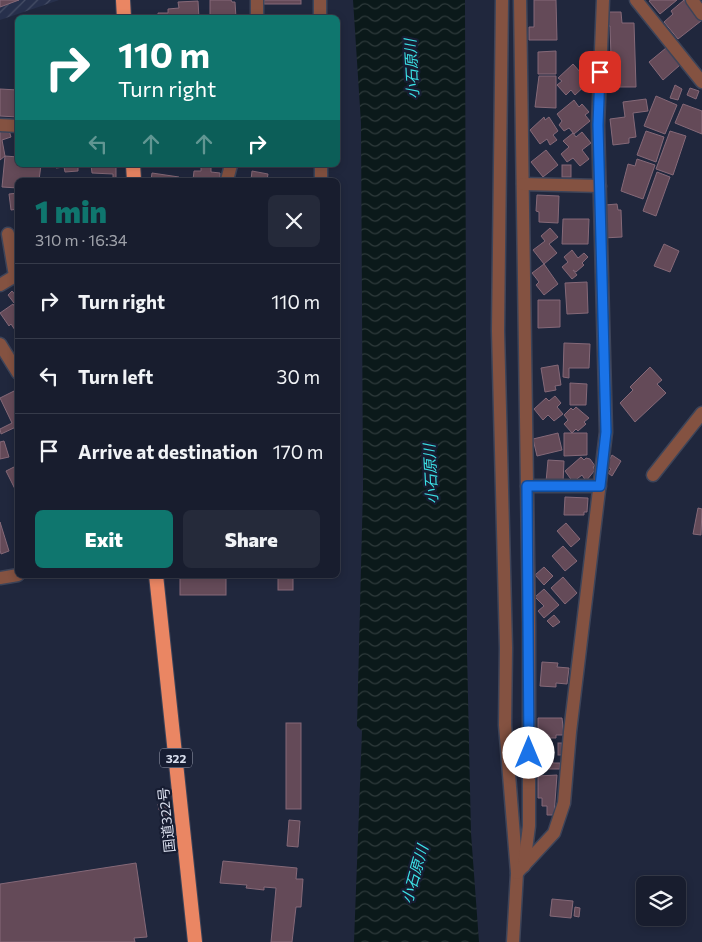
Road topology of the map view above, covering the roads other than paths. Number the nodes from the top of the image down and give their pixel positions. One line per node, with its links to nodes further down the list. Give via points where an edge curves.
1 (124, 0): 10 (highway)
2 (257, 0): 11 (street)
3 (320, 0): 12 (street)
4 (502, 0): 29 (street, via 498,331 505,725)
5 (520, 0): 16 (street)
6 (603, 0): 17 (street, via 598,125)
7 (636, 0): 13 (street)
8 (692, 0): 9 (street)
9 (702, 14)
10 (124, 15)
11 (257, 15)
12 (320, 15)
13 (702, 82)
14 (0, 125): 15 (street)
15 (15, 126)
16 (523, 184): 17 (street); 24 (street)
17 (600, 186): 25 (street, via 606,432)
18 (8, 234): 19 (street, via 15,276)
19 (0, 285)
20 (0, 344): 21 (street)
21 (15, 368)
22 (702, 413): 23 (street)
23 (653, 475)
24 (527, 486): 25 (street); 29 (street, via 529,826)
25 (600, 486): 29 (street, via 564,803 554,833)
26 (15, 576): 27 (street)
27 (0, 578)
28 (156, 578): 30 (highway, 国道322号 / 322)
29 (520, 870): 31 (street)
30 (195, 942)
31 (513, 942)

